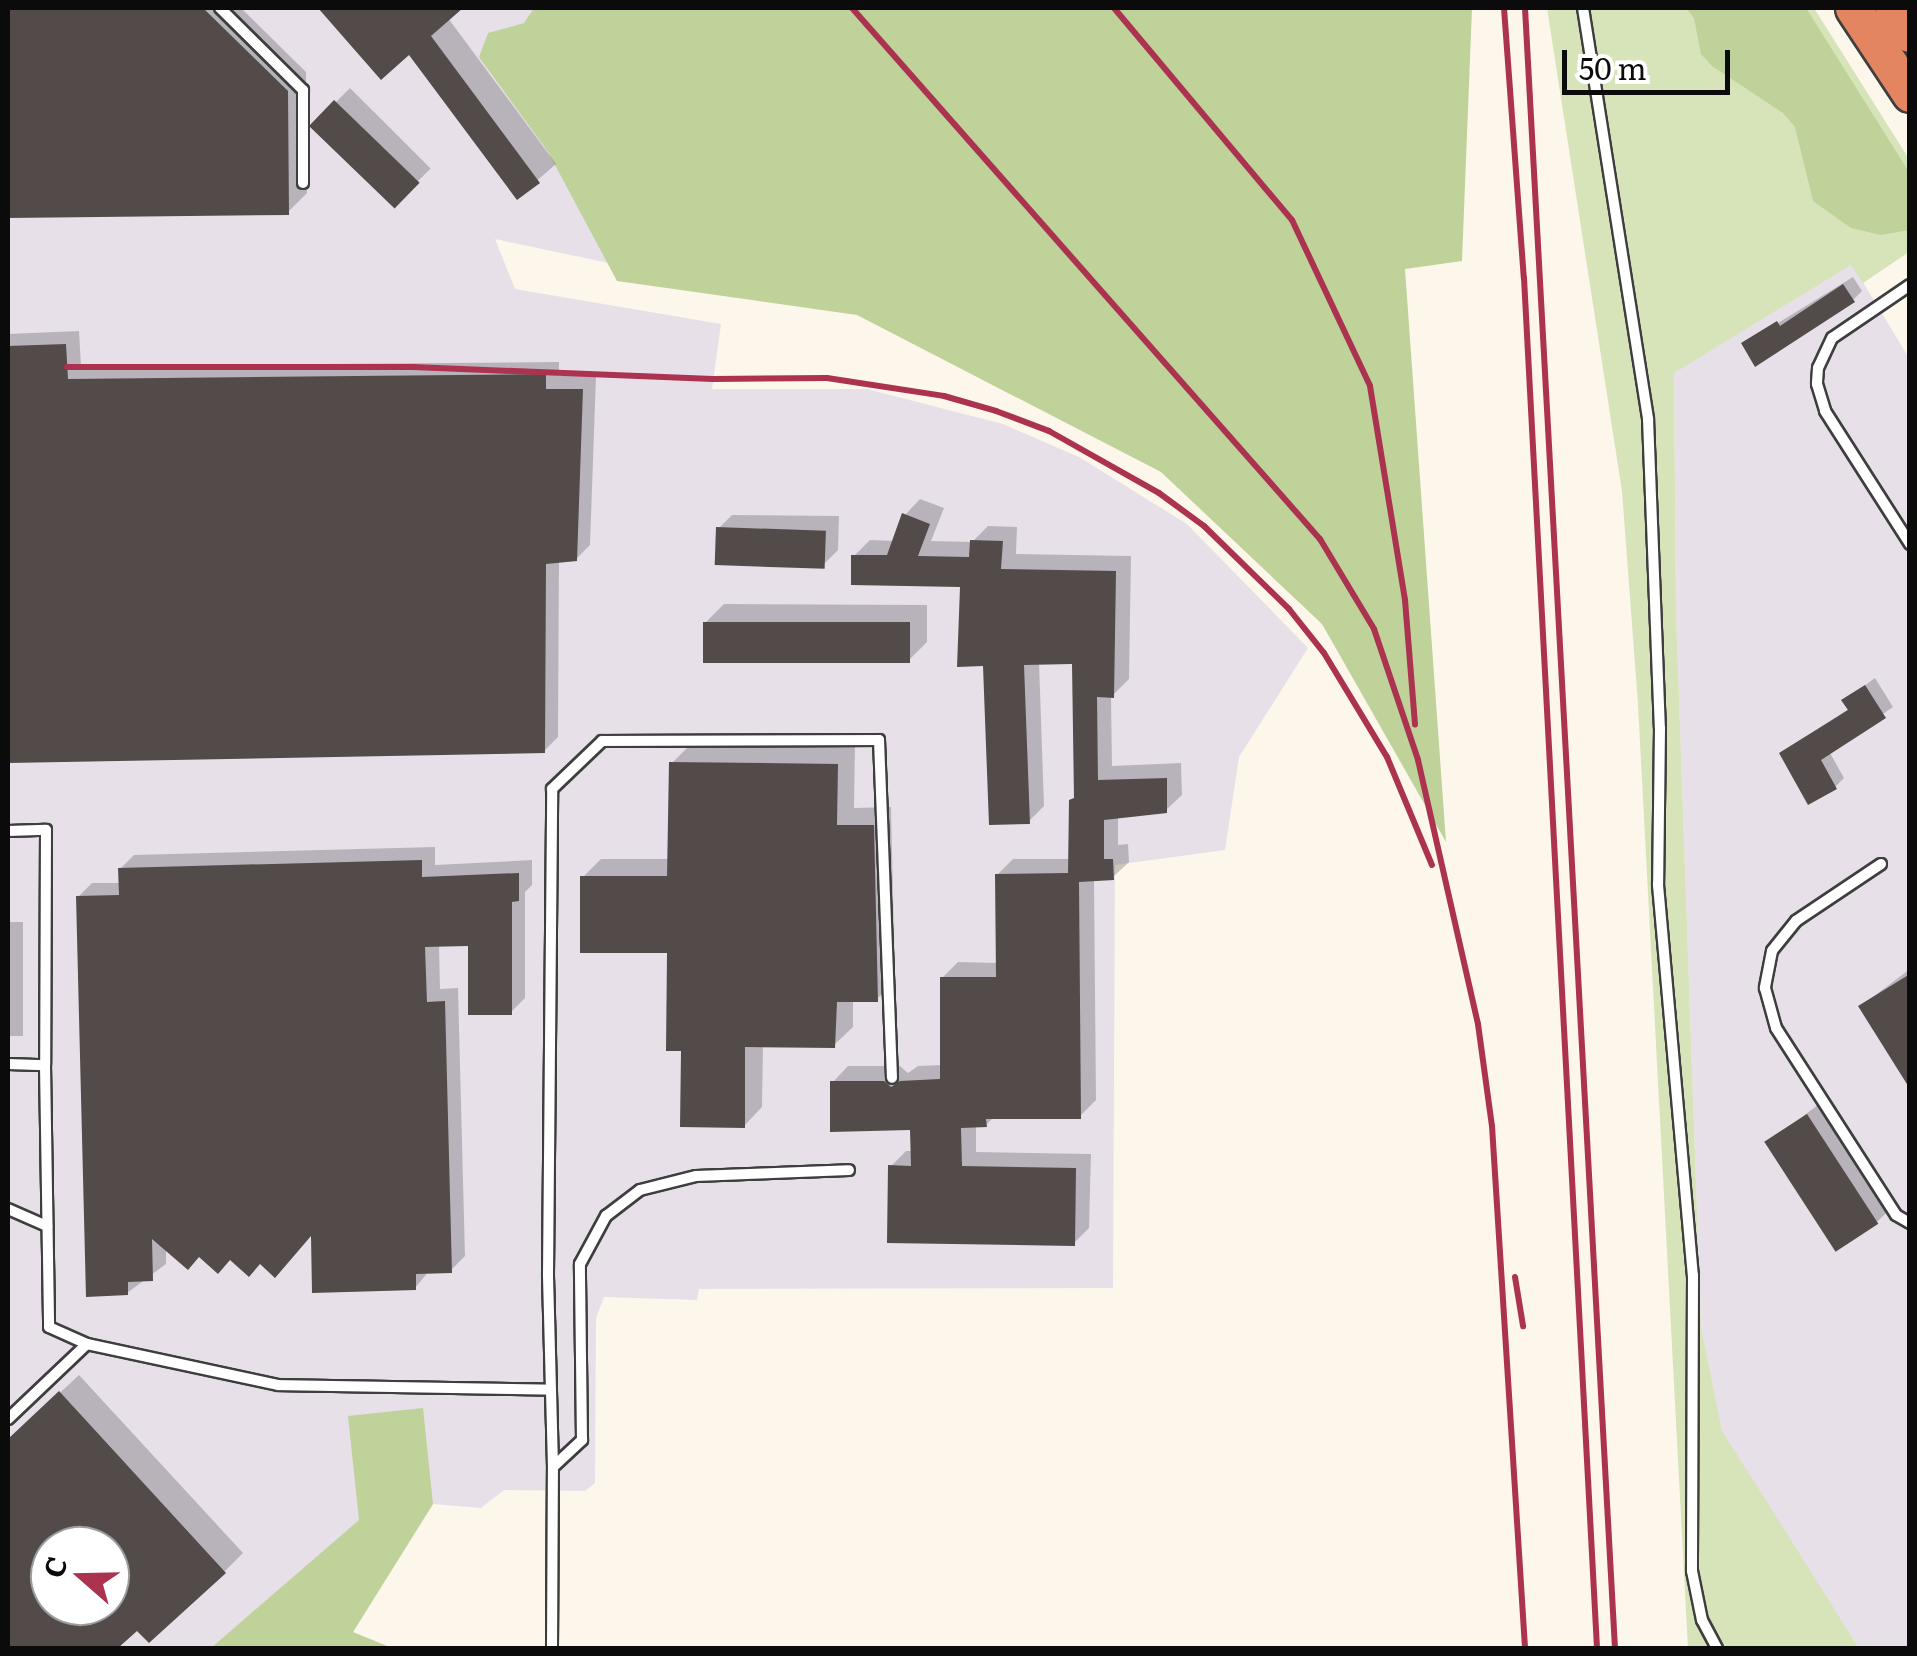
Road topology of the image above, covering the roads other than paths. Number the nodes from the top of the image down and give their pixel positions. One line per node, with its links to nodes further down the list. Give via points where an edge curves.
1 (220, 8): 7 (lane, via 303,90)
2 (1583, 8): 24 (lane, via 1646,403 1660,728 1658,886 1693,1275 1692,1558 1702,1620)
3 (1853, 8): 6 (highway)
4 (1893, 8): 5 (highway)
5 (1910, 34)
6 (1910, 94)
7 (302, 184)
8 (1910, 285): 9 (lane, via 1832,338 1817,384 1826,411)
9 (1910, 544)
10 (8, 831): 13 (lane, via 46,830)
11 (1881, 864): 17 (lane, via 1796,922 1772,951 1766,988 1776,1028 1896,1215)
12 (8, 1064): 13 (lane)
13 (44, 1064): 18 (lane)
14 (892, 1078): 20 (lane, via 879,740 602,741 552,789)
15 (850, 1170): 22 (lane, via 696,1176 640,1190 606,1216 580,1264 582,1440)
16 (8, 1209): 18 (lane)
17 (1910, 1223)
18 (47, 1226): 19 (lane, via 50,1327)
19 (87, 1344): 20 (lane, via 278,1385); 21 (lane)
20 (551, 1390): 22 (lane)
21 (8, 1419)
22 (554, 1467): 23 (lane)
23 (552, 1648)
24 (1717, 1648)

